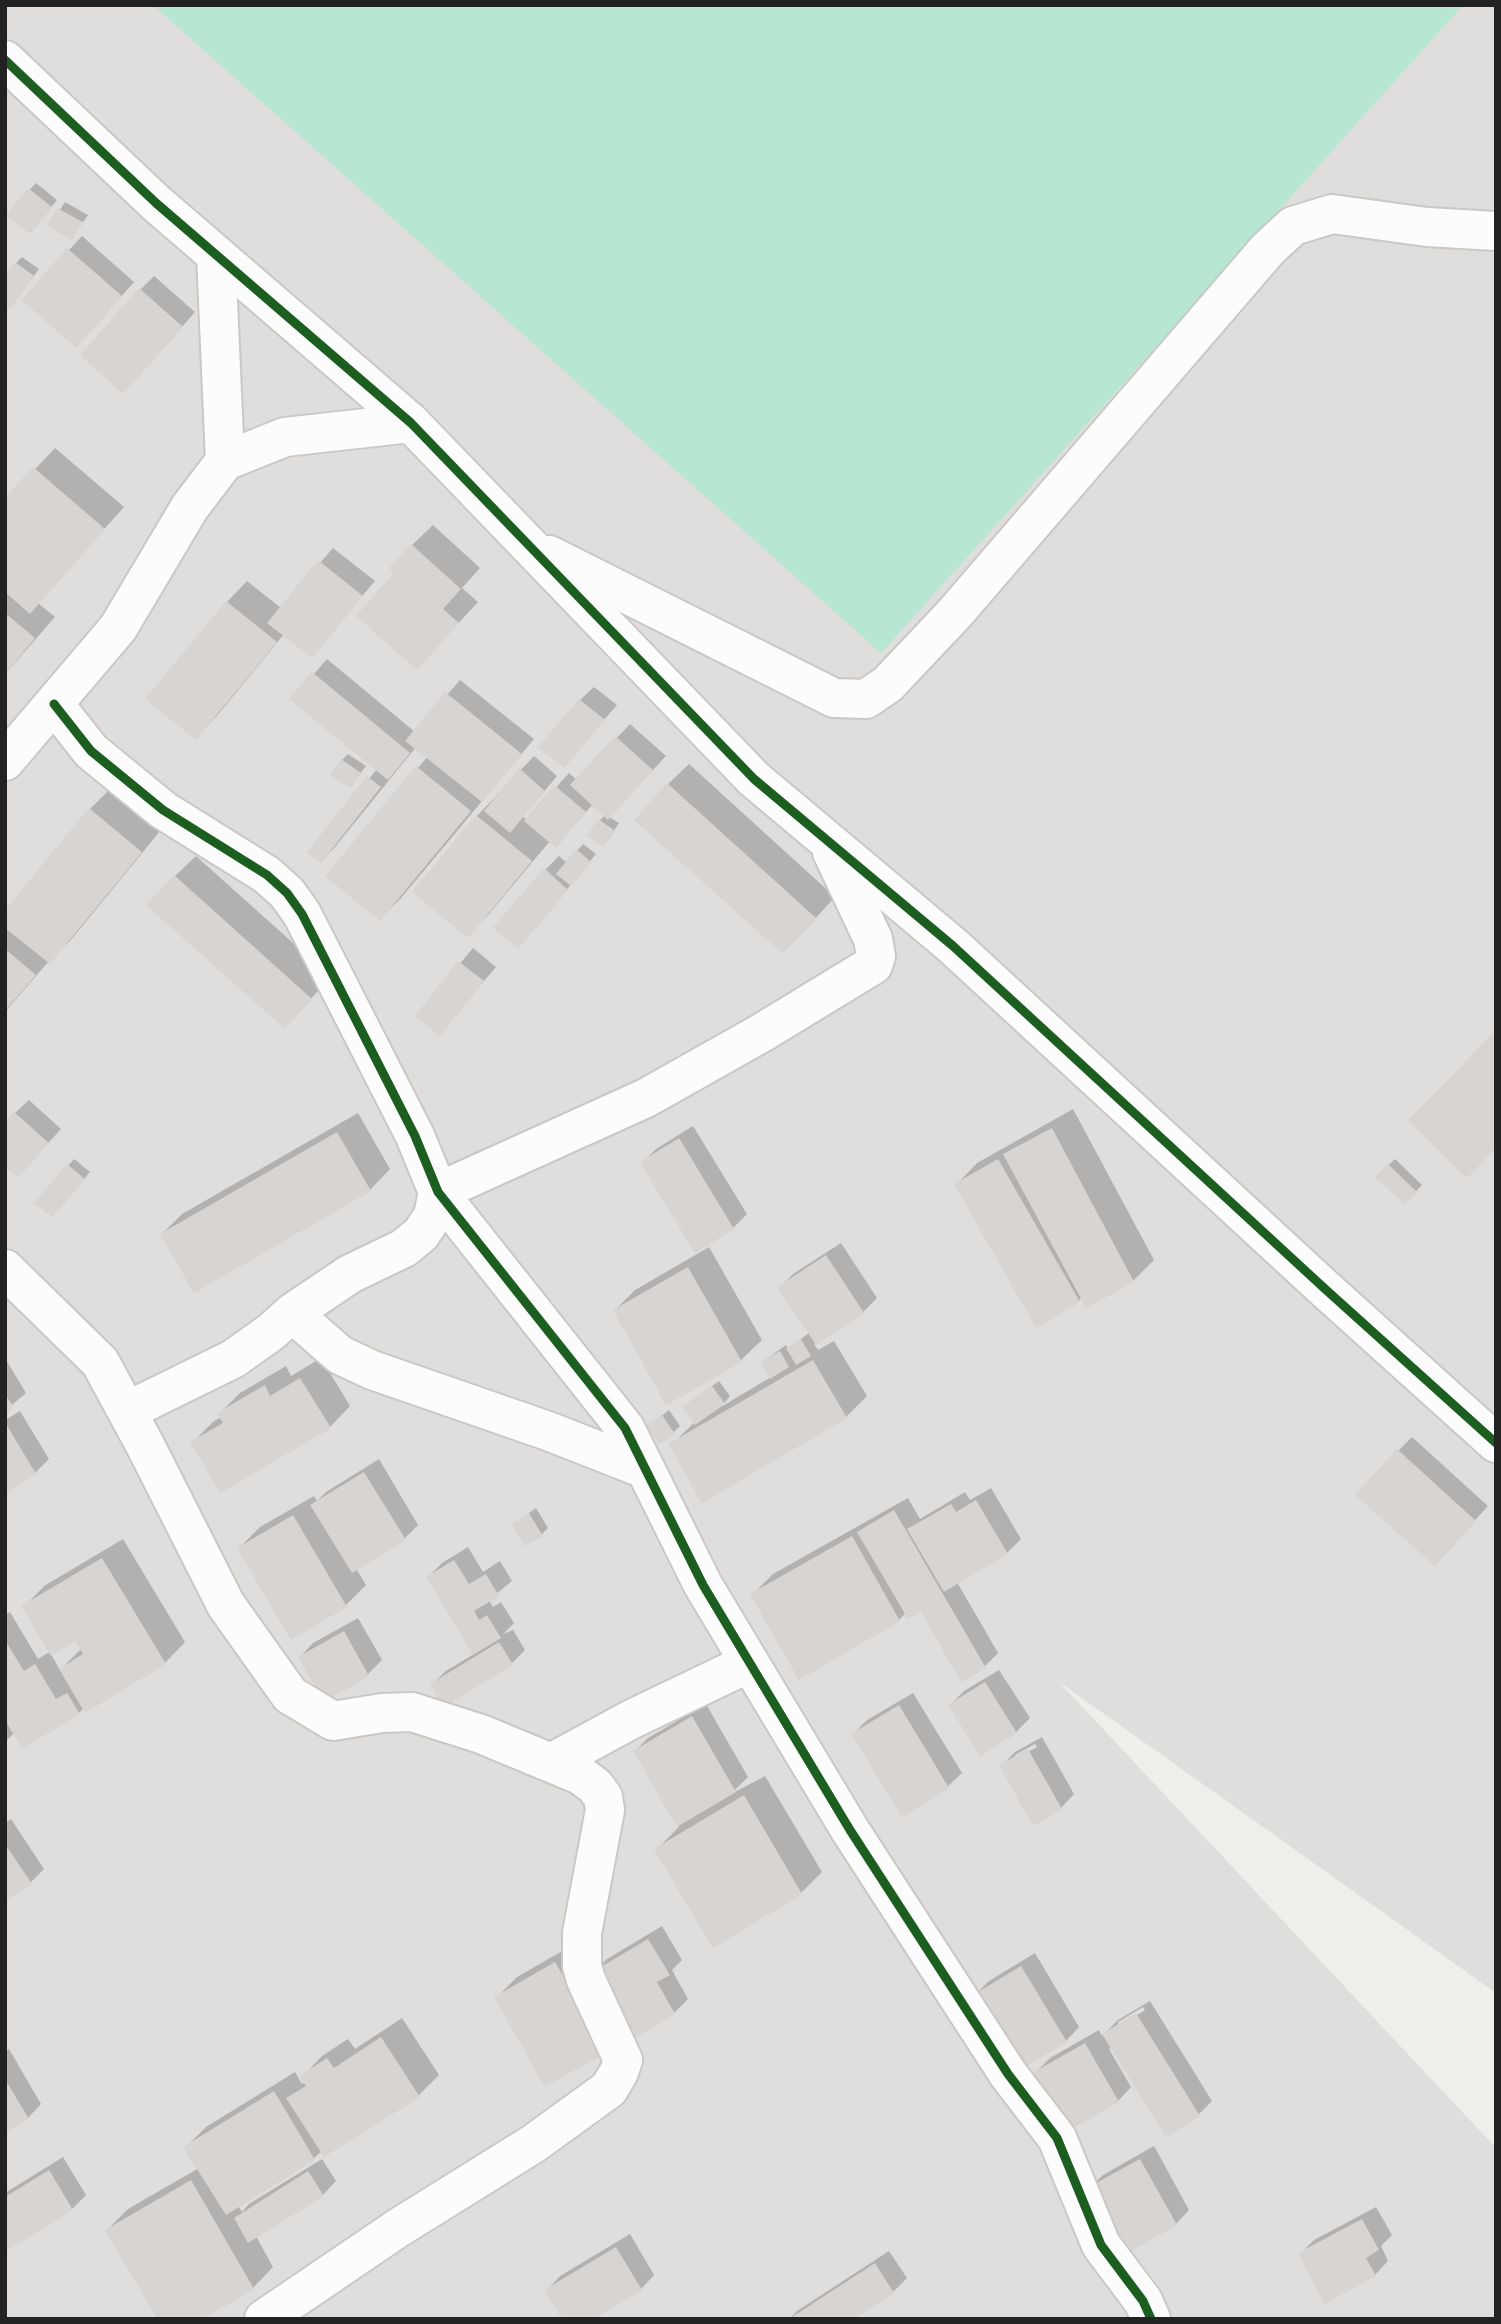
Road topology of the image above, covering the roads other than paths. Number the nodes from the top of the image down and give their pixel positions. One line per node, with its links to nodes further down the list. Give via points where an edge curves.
1 (5, 60): 3 (street)
2 (1496, 231): 6 (street, via 1332,214 1293,226 1268,249 955,613 888,684 866,699 834,698)
3 (216, 256): 4 (street); 5 (street)
4 (411, 423): 5 (street, via 285,437); 6 (street)
5 (225, 461): 7 (street, via 190,507 118,628)
6 (523, 542): 9 (street, via 754,779)
7 (54, 704): 8 (street); 10 (street, via 91,751 163,810 267,875 287,893 415,1136)
8 (5, 761)
9 (826, 840): 10 (street, via 873,939 873,965 646,1098); 14 (street, via 953,946)
10 (438, 1192): 12 (street, via 433,1216 421,1234); 15 (street, via 625,1427)
11 (5, 1269): 13 (street, via 100,1362)
12 (292, 1313): 13 (street, via 233,1359); 15 (street, via 340,1355 372,1370)
13 (127, 1411): 17 (street, via 226,1605 289,1695 333,1721 412,1712)
14 (1496, 1443)
15 (645, 1469): 16 (street, via 703,1585)
16 (749, 1663): 17 (street); 19 (street, via 872,1865 1008,2074 1058,2138 1101,2245)
17 (551, 1763): 18 (street, via 580,1775 603,1797 605,1810 582,1933 582,1966 623,2060 619,2072 609,2089 533,2144)
18 (264, 2319)
19 (1151, 2319)

